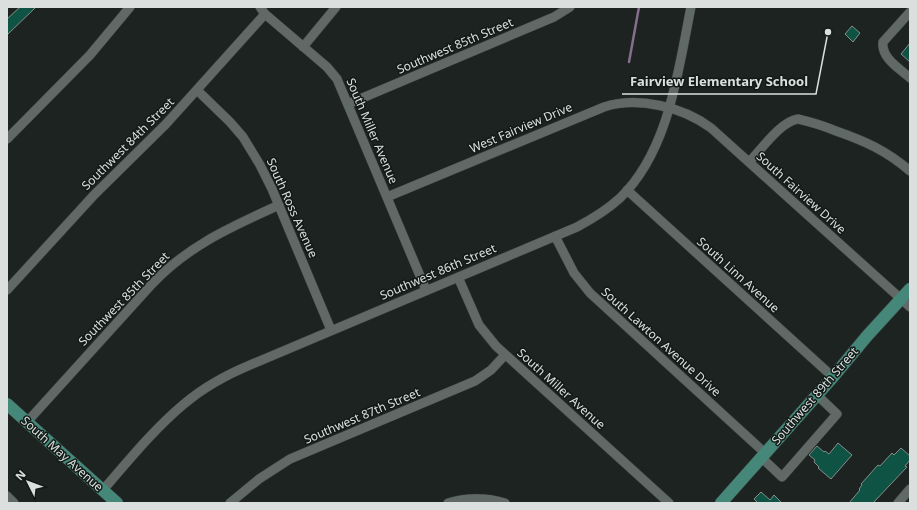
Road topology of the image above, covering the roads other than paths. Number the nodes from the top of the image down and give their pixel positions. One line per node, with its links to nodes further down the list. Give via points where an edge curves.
1 (130, 7): 12 (street, via 95,50)
2 (336, 7): 7 (street)
3 (570, 7): 10 (street, Southwest 85th Street, via 554,17)
4 (691, 7): 11 (street, Southwest 86th Street)
5 (262, 11): 7 (street, South Miller Avenue); 9 (street, Southwest 84th Street)
6 (910, 12): 8 (street, via 883,42 882,48 886,56)
7 (303, 47): 10 (street, South Miller Avenue, via 334,74)
8 (910, 78)
9 (197, 90): 17 (street, South Ross Avenue, via 243,137); 21 (street, Southwest 84th Street, via 152,139 94,195)
10 (348, 104): 16 (street, South Miller Avenue)
11 (668, 108): 13 (street, South Fairview Drive, via 705,124); 15 (street, Southwest 86th Street, via 649,159); 16 (street, West Fairview Drive, via 644,102 604,106)
12 (7, 139)
13 (749, 162): 14 (street, via 783,126 792,120 798,120 863,140 884,151); 23 (street, South Fairview Drive)
14 (910, 171)
15 (627, 190): 18 (street, Southwest 86th Street, via 601,213); 26 (street, South Linn Avenue)
16 (387, 197): 22 (street, South Miller Avenue)
17 (279, 204): 24 (street, South Ross Avenue); 29 (street, Southwest 85th Street, via 210,237 171,265)
18 (555, 236): 19 (street, Southwest 86th Street); 30 (street, South Lawton Avenue Drive, via 574,273 587,290)
19 (458, 276): 22 (street, Southwest 86th Street); 25 (street, South Miller Avenue, via 479,325)
20 (910, 289): 23 (main road, Southwest 89th Street)
21 (7, 290)
22 (426, 290): 24 (street, Southwest 86th Street)
23 (905, 303): 26 (main road, Southwest 89th Street, via 867,336)
24 (331, 330): 32 (street, Southwest 86th Street, via 234,372 200,392 166,420)
25 (505, 355): 37 (street, Southwest 87th Street, via 491,370 475,381 290,459 260,478); 39 (street, South Miller Avenue)
26 (833, 377): 27 (main road, Southwest 89th Street)
27 (817, 395): 30 (main road, Southwest 89th Street); 30 (street, South Lawton Avenue Drive, via 837,414 782,476)
28 (7, 404): 29 (main road, South May Avenue)
29 (27, 422): 32 (main road, South May Avenue)
30 (763, 455): 40 (main road, Southwest 89th Street)
31 (910, 489): 41 (street)
32 (103, 490): 36 (main road, South May Avenue)
33 (7, 496): 35 (street)
34 (500, 502): 38 (street, via 477,498)
35 (14, 503)
36 (117, 503)
37 (230, 503)
38 (448, 503)
39 (669, 503)
40 (721, 503)
41 (898, 503)

